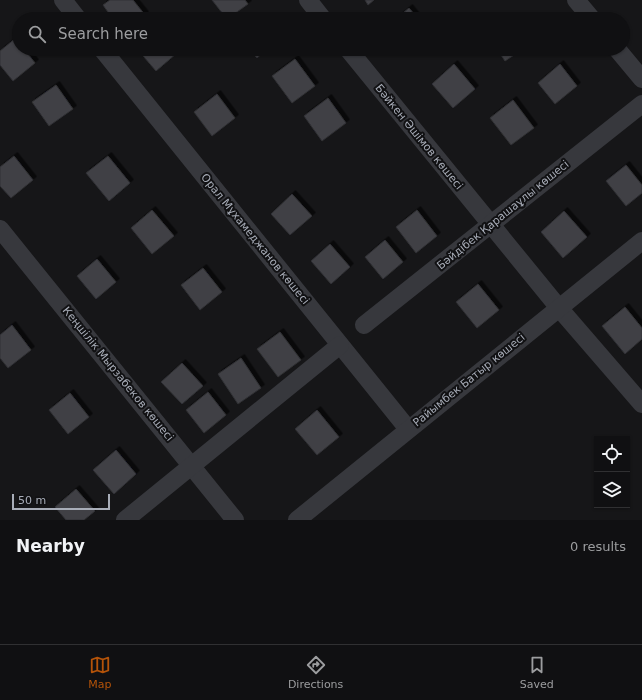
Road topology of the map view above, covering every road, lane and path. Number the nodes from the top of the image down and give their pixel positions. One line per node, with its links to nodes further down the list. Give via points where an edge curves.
1 (63, 0): 4 (street)
2 (308, 0): 5 (street)
3 (576, 0): 6 (street)
4 (72, 12)
5 (317, 12)
6 (586, 12)
7 (108, 56): 17 (street, Орал Мұхамеджанов көшесі)
8 (354, 56): 12 (street, Бәйкен Әшімов көшесі)
9 (623, 56): 10 (street)
10 (642, 79)
11 (642, 104): 12 (street, Бәйдібек Қарашаұлы көшесі)
12 (490, 225): 15 (street, Бәйкен Әшімов көшесі); 16 (street, Бәйдібек Қарашаұлы көшесі)
13 (0, 229): 20 (street, Кеңшілік Мырзабеков көшесі)
14 (642, 241): 15 (street, Райымбек Батыр көшесі)
15 (559, 308): 18 (street, Бәйкен Әшімов көшесі); 19 (street, Райымбек Батыр көшесі)
16 (364, 325)
17 (340, 345): 19 (street, Орал Мұхамеджанов көшесі); 20 (street)
18 (642, 404)
19 (408, 430): 23 (street, Райымбек Батыр көшесі)
20 (192, 466): 21 (street); 22 (street, Кеңшілік Мырзабеков көшесі)
21 (124, 520)
22 (235, 520)
23 (297, 520)

